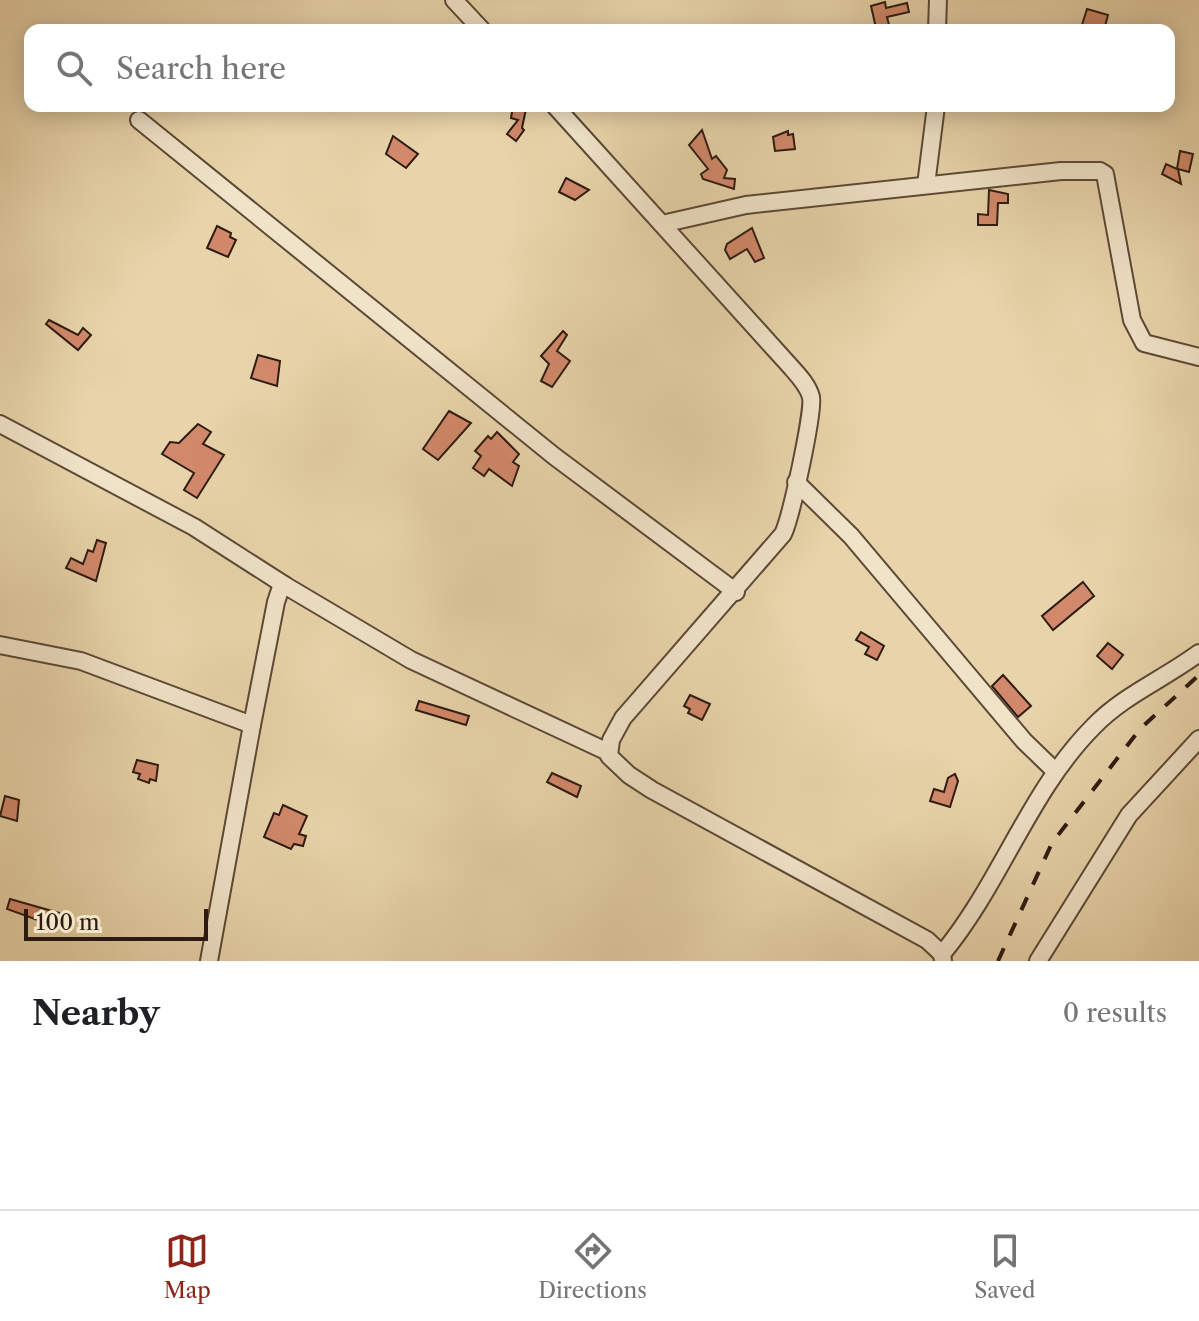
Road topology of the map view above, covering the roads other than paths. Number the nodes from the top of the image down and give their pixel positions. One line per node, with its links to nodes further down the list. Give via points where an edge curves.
1 (454, 0): 3 (street)
2 (938, 0): 4 (street)
3 (476, 24)
4 (937, 24)
5 (560, 112): 9 (street)
6 (935, 112): 8 (street)
7 (139, 120): 14 (street, via 554,456)
8 (926, 185): 9 (street, via 746,205); 10 (street, via 1105,174 1139,336 1144,343)
9 (662, 224): 12 (street, via 808,388 812,401)
10 (1199, 357)
11 (0, 424): 13 (street, via 194,527)
12 (796, 482): 14 (street, via 796,499 783,534); 20 (street, via 851,536)
13 (286, 586): 17 (street, via 276,602); 19 (street, via 411,660)
14 (736, 592): 19 (street, via 623,718)
15 (0, 645): 17 (street, via 81,661)
16 (1199, 653): 20 (street, via 1121,702)
17 (252, 725): 22 (street)
18 (1199, 739): 23 (street, via 1129,815)
19 (608, 752): 21 (street, via 652,790 927,940)
20 (1055, 771): 21 (street)
21 (943, 957)
22 (209, 961)
23 (1038, 961)

